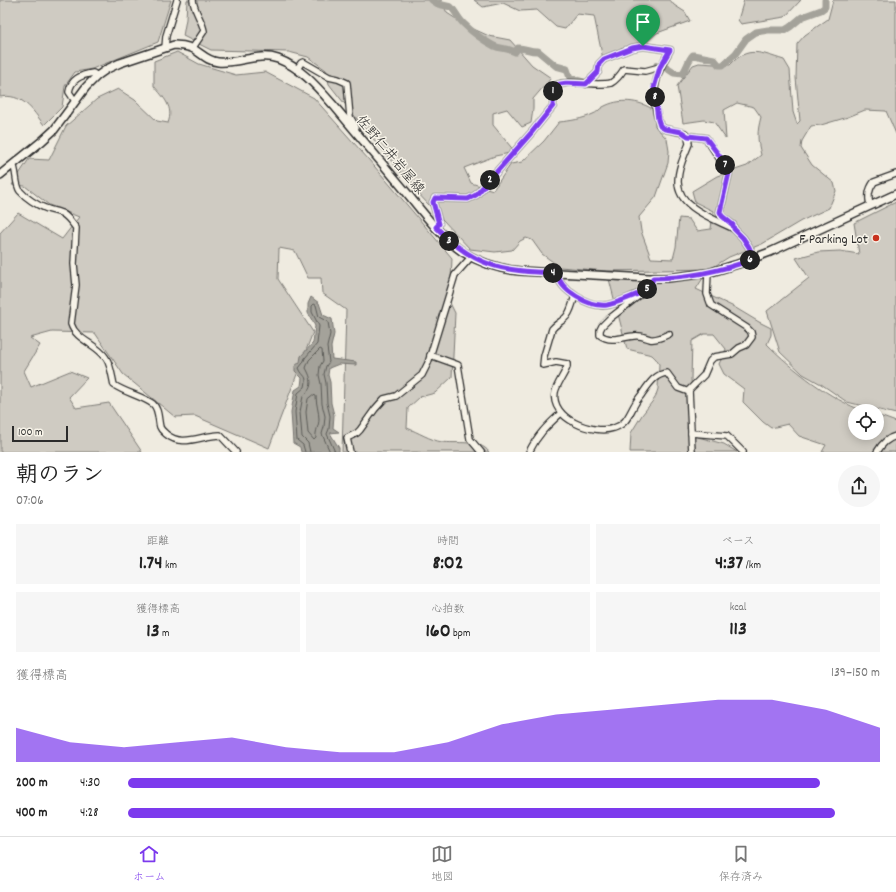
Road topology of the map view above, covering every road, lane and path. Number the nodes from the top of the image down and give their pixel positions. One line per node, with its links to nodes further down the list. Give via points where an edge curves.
1 (177, 0): 3 (street)
2 (193, 0): 4 (street, via 204,31)
3 (165, 48): 4 (main road, 佐野仁井岩屋線, via 180,45); 7 (main road, 佐野仁井岩屋線, via 120,63)
4 (192, 49): 6 (main road, 佐野仁井岩屋線, via 218,62 269,57)
5 (661, 66): 8 (street, via 645,70 624,69 610,84); 8 (street, via 670,50 643,46 632,48 604,59 599,64 598,72); 11 (street, via 654,88 660,126)
6 (297, 69): 10 (main road, 佐野仁井岩屋線, via 322,92); 10 (street, via 303,62 346,83 350,117 356,127)
7 (97, 76): 9 (main road, 佐野仁井岩屋線); 9 (street, via 92,72 73,82 69,92)
8 (587, 82): 17 (street, via 569,82 554,86 553,106 476,195 468,199 435,198 433,202 439,224)
9 (75, 101): 12 (main road, 佐野仁井岩屋線, via 54,130)
10 (354, 130): 17 (main road, 佐野仁井岩屋線)
11 (688, 136): 18 (street, via 706,138 724,162 729,173 720,212); 18 (street, via 689,144 678,181 680,195 706,216)
12 (13, 164): 14 (main road, 佐野仁井岩屋線); 32 (street, via 17,186 22,193 46,209 61,213 76,228 76,285 70,324 77,334 105,357 114,385 153,404 161,429 172,438 192,440 220,435)
13 (896, 174): 16 (street, via 874,182 868,198)
14 (0, 175)
15 (896, 194): 16 (main road, 佐野仁井岩屋線)
16 (870, 206): 20 (main road, 佐野仁井岩屋線)
17 (436, 227): 19 (main road, 佐野仁井岩屋線, via 450,242)
18 (734, 229): 20 (street, via 749,247)
19 (471, 257): 21 (main road, 佐野仁井岩屋線, via 504,269); 27 (street, via 455,275)
20 (754, 259): 22 (main road, 佐野仁井岩屋線)
21 (557, 273): 23 (main road, 佐野仁井岩屋線); 25 (street, via 558,279)
22 (708, 273): 23 (main road, 佐野仁井岩屋線); 28 (street, via 707,294 711,305 747,328 752,338 729,356 710,361 704,375)
23 (653, 278): 24 (street, via 650,287)
24 (642, 293): 25 (street, via 608,305 591,303); 26 (street, via 602,326 600,336 614,340 634,336 657,339)
25 (574, 296): 29 (street, via 567,316 552,329 544,356 543,366 556,362 567,364 555,391 557,406)
26 (669, 334)
27 (430, 355): 33 (street, via 422,375 396,396 384,399 360,430 347,438); 34 (street, via 458,365 470,439)
28 (689, 392): 29 (street, via 678,388 667,373 663,374 650,382 625,422 614,428 597,429 581,425); 30 (street)
29 (561, 413): 35 (street, via 543,428)
30 (691, 433): 36 (street); 37 (street, via 727,436)
31 (896, 436): 38 (street, via 884,442)
32 (236, 452)
33 (350, 452)
34 (481, 452)
35 (529, 452)
36 (692, 452)
37 (744, 452)
38 (877, 452)

